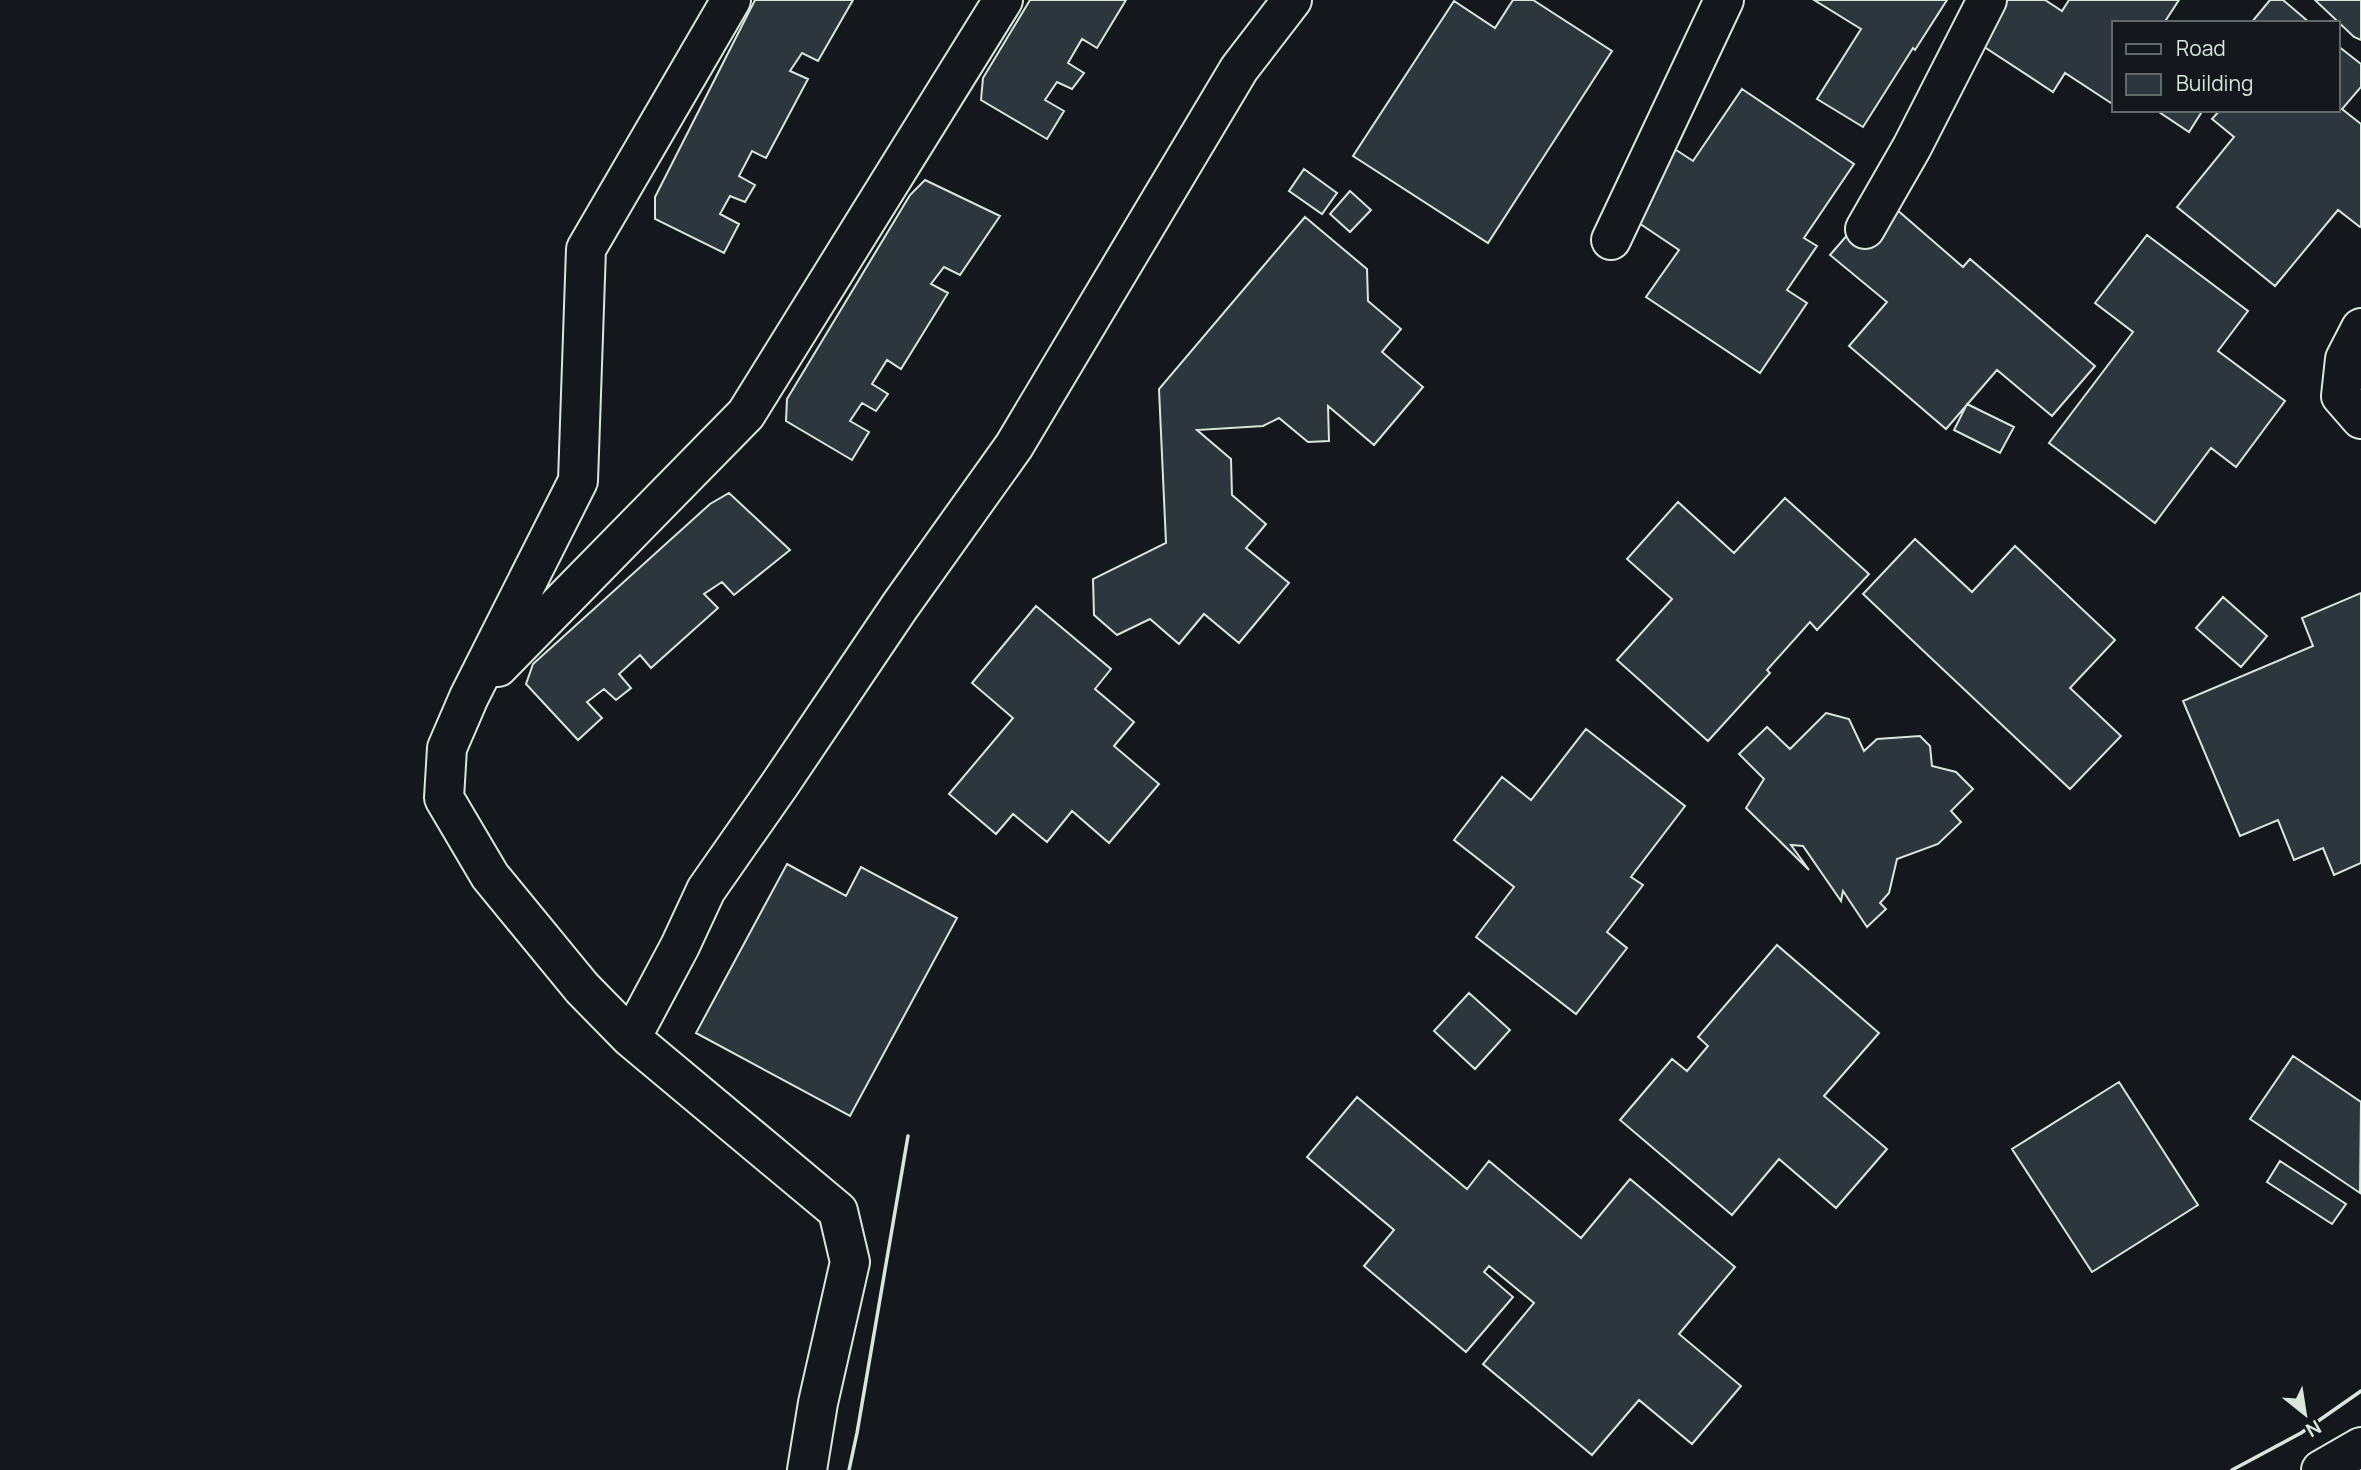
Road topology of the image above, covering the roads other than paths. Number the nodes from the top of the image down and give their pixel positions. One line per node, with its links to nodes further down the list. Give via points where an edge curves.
1 (731, 0): 10 (street, via 586,249 578,481)
2 (1003, 0): 10 (street, via 746,414)
3 (1292, 0): 11 (street, via 1239,69 1014,446 706,890)
4 (1724, 0): 7 (street)
5 (1987, 0): 6 (street)
6 (1865, 229)
7 (1611, 240)
8 (2361, 328): 9 (street, via 2345,359 2341,396)
9 (2361, 419)
10 (469, 697): 11 (street, via 447,748 444,798 490,876 582,988)
11 (631, 1038): 13 (street, via 838,1211 850,1262)
12 (2361, 1447): 14 (street)
13 (807, 1470)
14 (2321, 1470)

